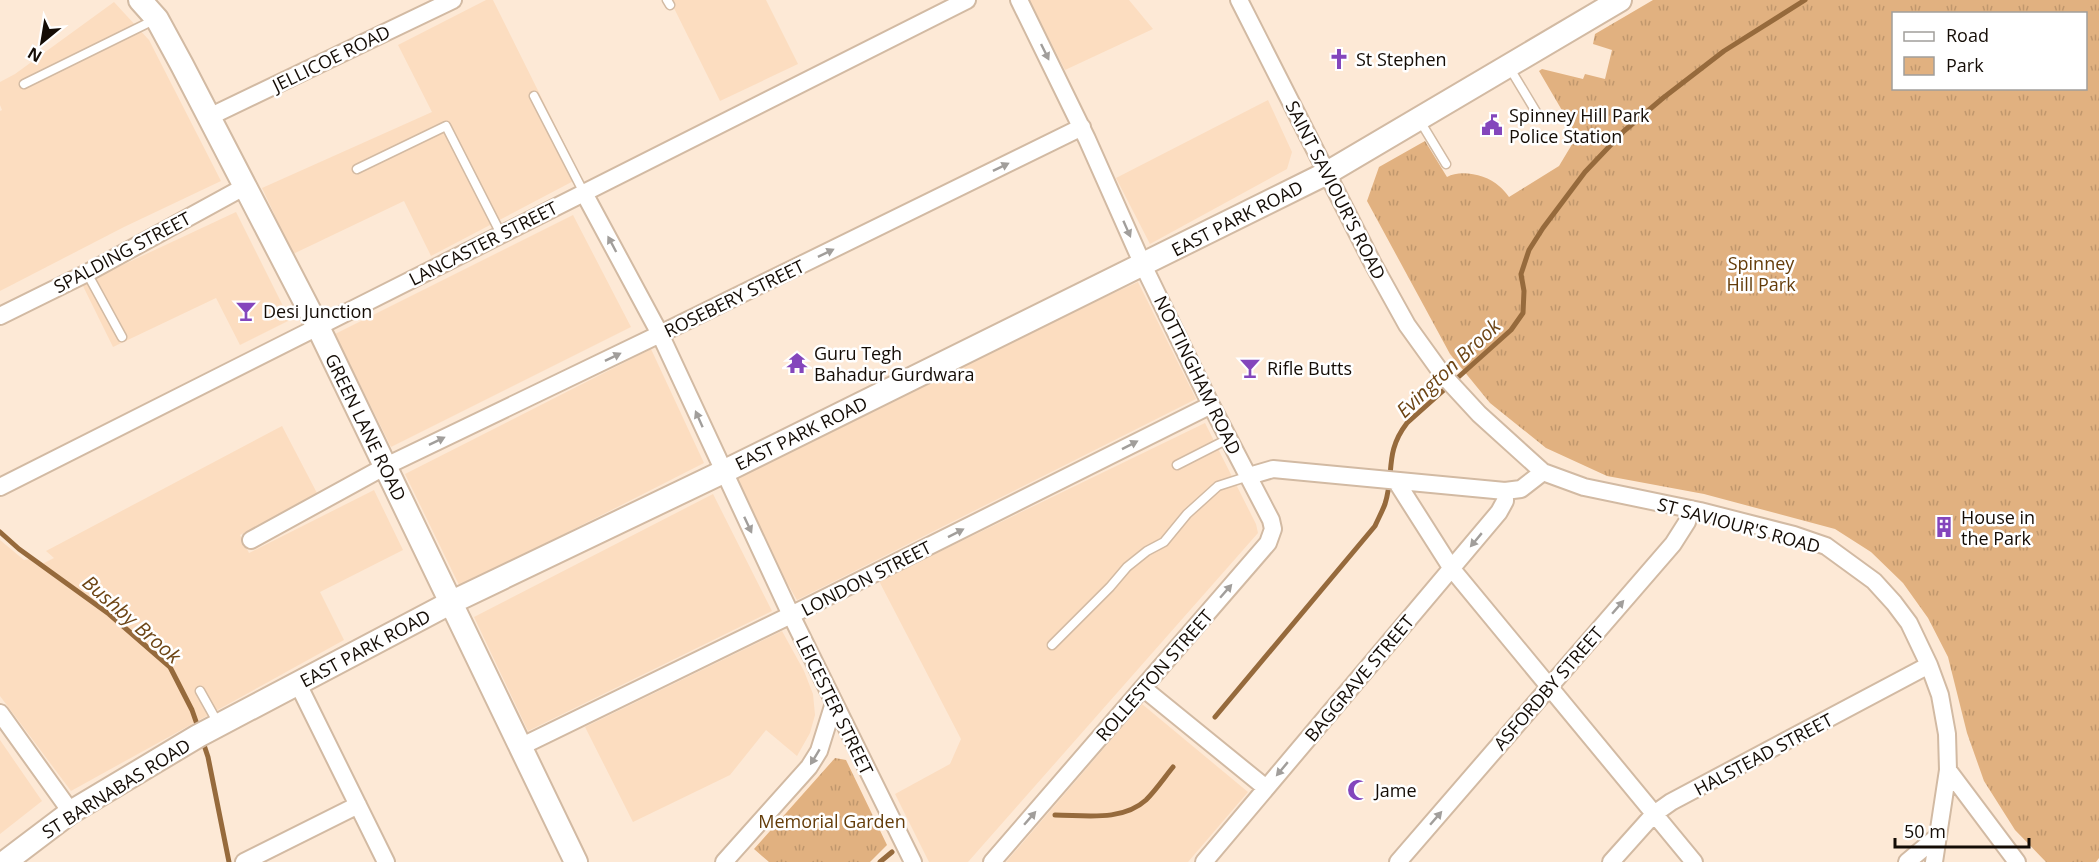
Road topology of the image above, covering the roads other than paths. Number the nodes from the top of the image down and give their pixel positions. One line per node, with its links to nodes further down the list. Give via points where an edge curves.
1 (141, 0): 7 (main road, GREEN LANE ROAD)
2 (453, 0): 12 (street, JELLICOE ROAD)
3 (967, 0): 19 (street, LANCASTER STREET)
4 (1019, 0): 14 (street, NOTTINGHAM ROAD, one-way to 14)
5 (1620, 0): 8 (main road, EAST PARK ROAD)
6 (1241, 1): 17 (street, SAINT SAVIOUR'S ROAD)
7 (157, 19): 9 (lane); 12 (main road, GREEN LANE ROAD)
8 (1508, 66): 11 (lane); 13 (main road, EAST PARK ROAD)
9 (24, 84)
10 (534, 96): 19 (lane)
11 (1538, 115)
12 (209, 117): 18 (main road, GREEN LANE ROAD)
13 (1419, 118): 15 (lane); 17 (main road, EAST PARK ROAD)
14 (1088, 133): 21 (street, NOTTINGHAM ROAD, one-way to 21); 25 (street, ROSEBERY STREET, one-way to 14)
15 (1446, 164)
16 (357, 169): 20 (lane, via 446,126)
17 (1327, 173): 21 (main road, EAST PARK ROAD); 27 (street, SAINT SAVIOUR'S ROAD, via 1407,325)
18 (244, 187): 22 (street, SPALDING STREET); 24 (main road, GREEN LANE ROAD)
19 (584, 193): 20 (street, LANCASTER STREET); 25 (street, LEICESTER STREET, one-way to 19)
20 (501, 234): 24 (street, LANCASTER STREET)
21 (1143, 265): 28 (street, NOTTINGHAM ROAD); 32 (main road, EAST PARK ROAD)
22 (87, 273): 23 (street, SPALDING STREET); 26 (lane)
23 (0, 316)
24 (318, 327): 31 (main road, GREEN LANE ROAD); 36 (street, LANCASTER STREET)
25 (660, 334): 31 (street, ROSEBERY STREET, one-way to 25); 32 (street, LEICESTER STREET, one-way to 25)
26 (122, 337)
27 (1443, 375): 33 (street, ST SAVIOUR'S ROAD)
28 (1211, 405): 29 (street, NOTTINGHAM ROAD); 42 (street, LONDON STREET, one-way to 28)
29 (1228, 439): 30 (lane); 34 (street, NOTTINGHAM ROAD)
30 (1178, 465)
31 (384, 467): 39 (street, ROSEBERY STREET); 41 (main road, GREEN LANE ROAD)
32 (723, 472): 41 (main road, EAST PARK ROAD); 42 (street, LEICESTER STREET, one-way to 42)
33 (1543, 472): 37 (street, NOTTINGHAM ROAD, via 1521,489); 38 (street, ST SAVIOUR'S ROAD, via 1584,487)
34 (1249, 476): 35 (street, NOTTINGHAM ROAD, via 1273,469); 43 (lane, via 1218,486 1164,542 1127,567); 47 (street, ROLLESTON STREET, one-way to 34, via 1268,543 1273,529 1271,520)
35 (1388, 480): 37 (street, NOTTINGHAM ROAD); 40 (street)
36 (0, 487)
37 (1505, 491): 40 (street, BAGGRAVE STREET, one-way to 40, via 1499,512)
38 (1691, 509): 44 (street, ST SAVIOUR'S ROAD, via 1826,546 1874,581 1894,603 1909,623); 46 (street, ASFORDBY STREET, one-way to 38, via 1673,543)
39 (251, 540)
40 (1452, 569): 46 (street); 54 (street, BAGGRAVE STREET, one-way to 54)
41 (450, 603): 45 (main road, EAST PARK ROAD); 52 (main road, GREEN LANE ROAD)
42 (791, 615): 49 (street, LEICESTER STREET); 52 (street, LONDON STREET)
43 (1052, 645)
44 (1929, 665): 53 (street, ST SAVIOUR'S ROAD, via 1940,695); 57 (street, HALSTEAD STREET)
45 (298, 684): 51 (main road, EAST PARK ROAD); 55 (street)
46 (1550, 686): 57 (street); 67 (street, ASFORDBY STREET, one-way to 46)
47 (1143, 687): 54 (street); 65 (street, ROLLESTON STREET, one-way to 47)
48 (200, 691): 51 (lane)
49 (834, 703): 63 (street, one-way to 63, via 819,750 808,767); 64 (street, LEICESTER STREET)
50 (0, 713): 56 (street)
51 (209, 731): 56 (main road, ST BARNABAS ROAD)
52 (519, 747): 62 (main road, GREEN LANE ROAD)
53 (1948, 770): 58 (street, ST SAVIOUR'S ROAD); 72 (street)
54 (1266, 788): 66 (street, BAGGRAVE STREET)
55 (358, 806): 60 (street); 61 (street)
56 (71, 812): 59 (main road, ST BARNABAS ROAD)
57 (1654, 814): 68 (street, HALSTEAD STREET); 69 (street)
58 (1937, 837): 70 (street); 71 (street, ST SAVIOUR'S ROAD)
59 (5, 862)
60 (244, 862)
61 (386, 862)
62 (576, 862)
63 (724, 862)
64 (913, 862)
65 (992, 862)
66 (1204, 862)
67 (1398, 862)
68 (1611, 862)
69 (1694, 862)
70 (1907, 862)
71 (1934, 862)
72 (2017, 862)

